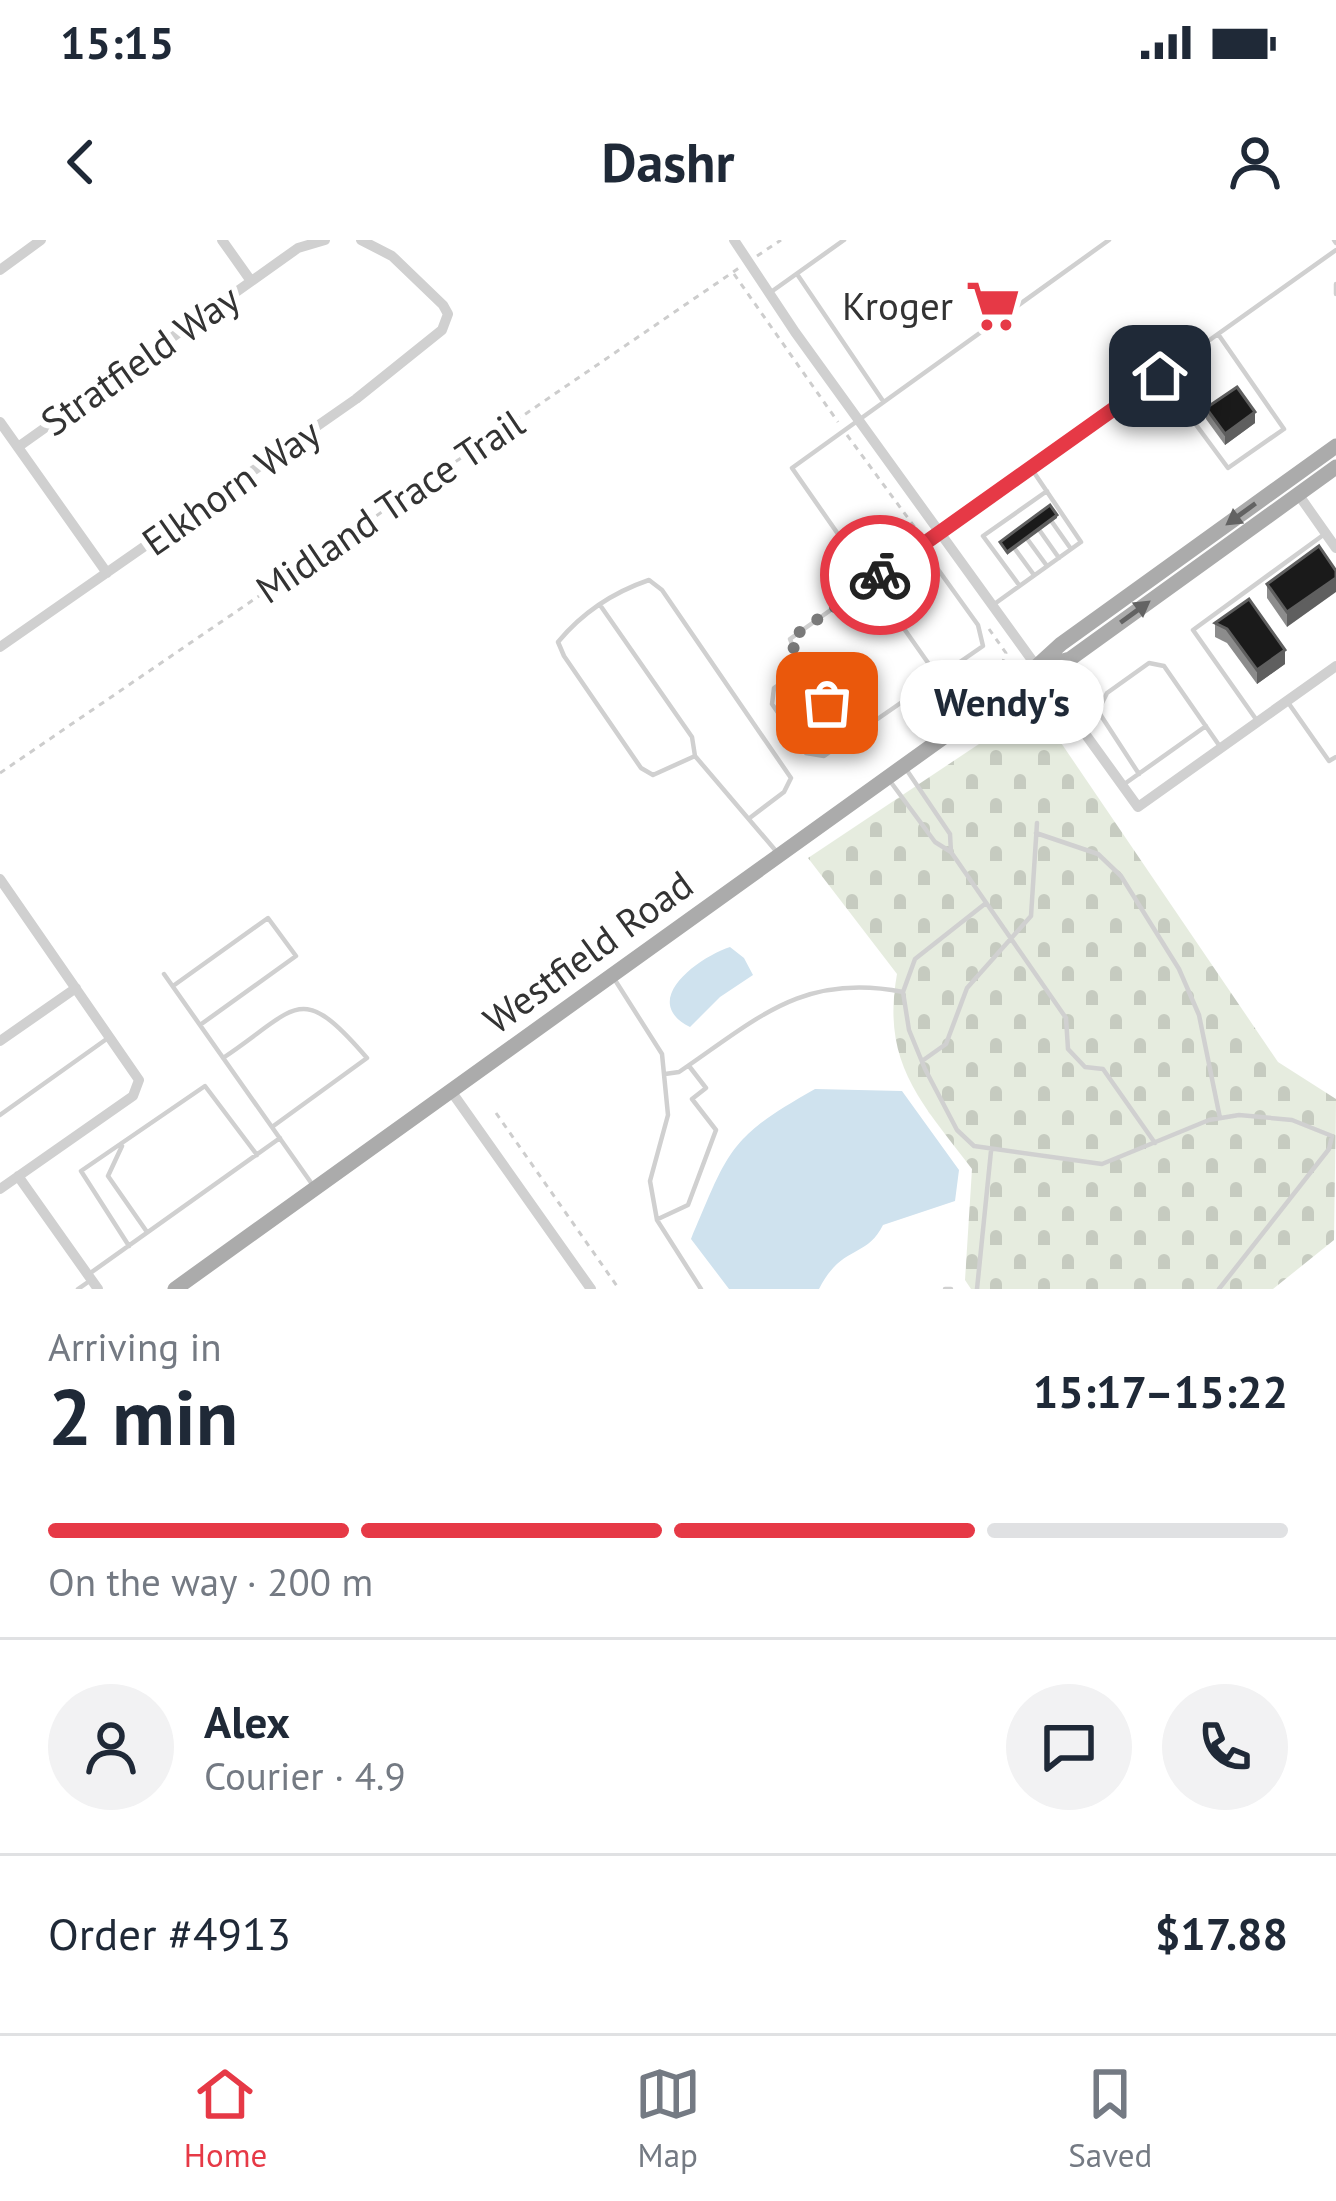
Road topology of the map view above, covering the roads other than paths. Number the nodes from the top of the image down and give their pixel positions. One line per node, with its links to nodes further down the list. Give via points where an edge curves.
1 (41, 240): 9 (street)
2 (222, 240): 11 (street)
3 (325, 240): 11 (street, Stratfield Way, via 298,248)
4 (362, 240): 44 (street, Elkhorn Way, via 405,268 448,314 442,330)
5 (734, 240): 13 (street)
6 (844, 240): 10 (lane)
7 (1109, 240): 17 (lane)
8 (1335, 244): 15 (lane)
9 (0, 270)
10 (797, 274): 13 (lane); 17 (lane)
11 (251, 281): 21 (street, Stratfield Way)
12 (1336, 284): 14 (lane)
13 (769, 294): 18 (street)
14 (1336, 294)
15 (1218, 334): 16 (lane); 16 (lane, via 1284,429 1228,468)
16 (1160, 376): 23 (lane)
17 (883, 401): 18 (lane)
18 (858, 419): 35 (street); 46 (lane, via 792,468)
19 (0, 422): 21 (street)
20 (1336, 446): 54 (main road, Westfield Road, one-way to 54, via 1061,644)
21 (18, 447): 44 (street)
22 (1336, 467): 25 (main road, Westfield Road)
23 (1031, 468): 24 (lane); 35 (lane)
24 (1047, 491): 26 (lane); 41 (lane, via 1082,542)
25 (1298, 494): 36 (street); 54 (main road, Westfield Road, one-way to 25, via 1070,658)
26 (1035, 499): 27 (lane); 28 (lane)
27 (1023, 508): 29 (lane); 30 (lane)
28 (1045, 513)
29 (1012, 516): 32 (lane); 33 (lane)
30 (1033, 522)
31 (1052, 522): 41 (lane)
32 (998, 525): 37 (lane); 47 (lane, via 983,536)
33 (1021, 530)
34 (1040, 531): 42 (lane)
35 (940, 532): 46 (lane); 50 (street)
36 (1326, 533): 39 (street); 58 (lane, via 1193,630)
37 (1008, 539)
38 (1028, 540): 43 (lane)
39 (1336, 548)
40 (1015, 549): 45 (lane)
41 (1071, 549): 42 (lane)
42 (1059, 558): 43 (lane)
43 (1047, 566): 45 (lane)
44 (107, 573): 52 (street, Elkhorn Way)
45 (1034, 575): 47 (lane)
46 (872, 582): 48 (lane); 55 (lane, via 790,639)
47 (1020, 586): 50 (lane)
48 (886, 603): 51 (lane, via 937,568); 56 (lane)
49 (600, 604): 62 (lane, via 692,736); 62 (lane, via 558,642 564,656 641,768 653,775); 68 (lane, via 649,580 662,590 791,778)
50 (994, 606): 51 (lane); 54 (street)
51 (979, 620): 56 (lane, via 982,646)
52 (0, 647)
53 (1336, 666): 57 (street)
54 (1040, 668): 64 (main road, Westfield Road); 67 (street)
55 (802, 669): 60 (lane); 60 (lane, via 774,688 772,704 806,753 824,756)
56 (938, 677): 60 (lane)
57 (1287, 701): 58 (street); 63 (lane)
58 (1258, 722): 61 (street)
59 (1206, 726): 61 (lane); 65 (lane); 65 (lane, via 1158,662 1107,692 1098,711)
60 (852, 737)
61 (1221, 748): 67 (street, via 1138,807)
62 (695, 756): 68 (lane)
63 (1333, 759)
64 (904, 767): 66 (main road, Westfield Road); 71 (lane, via 950,834)
65 (1139, 774): 67 (lane)
66 (888, 778): 71 (lane); 72 (main road, Westfield Road)
67 (1123, 785)
68 (751, 817): 72 (lane)
69 (1037, 823): 70 (lane)
70 (1036, 832): 75 (lane, via 1030,916); 90 (lane, via 1098,854 1121,876 1199,1015)
71 (950, 852): 74 (lane)
72 (779, 856): 77 (main road, Westfield Road)
73 (0, 879): 79 (street)
74 (986, 903): 75 (lane); 80 (lane, via 915,958)
75 (1012, 940): 85 (lane, via 967,988 946,1044); 94 (lane, via 1066,1018 1068,1049 1085,1067 1103,1069)
76 (164, 974): 78 (lane)
77 (612, 976): 87 (lane, via 662,1054); 88 (main road, Westfield Road)
78 (172, 986): 81 (lane); 81 (lane, via 268,918 296,956)
79 (76, 988): 82 (street); 83 (street)
80 (903, 992): 85 (lane); 86 (lane, via 862,984 791,997)
81 (200, 1025): 84 (lane)
82 (110, 1036): 89 (lane); 97 (street, via 139,1080 136,1090)
83 (0, 1041)
84 (223, 1058): 91 (lane); 91 (lane, via 292,1010 318,1009 367,1058)
85 (922, 1061): 95 (lane, via 957,1130)
86 (689, 1066): 87 (lane); 100 (lane, via 706,1088 692,1099 716,1130 688,1205)
87 (665, 1074): 100 (lane, via 668,1115 650,1163)
88 (451, 1091): 98 (main road, Westfield Road); 106 (street)
89 (0, 1115)
90 (1220, 1118): 94 (lane); 109 (lane, via 1292,1120 1332,1136)
91 (272, 1127): 92 (lane)
92 (280, 1138): 96 (lane); 98 (lane)
93 (125, 1141): 96 (lane, via 205,1086); 101 (lane, via 108,1176); 102 (lane, via 81,1172)
94 (1155, 1143): 95 (lane, via 1102,1164)
95 (991, 1149): 108 (lane)
96 (257, 1155): 101 (lane)
97 (18, 1176): 99 (street); 103 (street)
98 (316, 1188): 105 (main road, Westfield Road)
99 (0, 1189)
100 (657, 1220): 107 (lane)
101 (147, 1233): 102 (lane)
102 (129, 1246): 103 (lane)
103 (92, 1281): 104 (lane)
104 (78, 1289)
105 (175, 1289)
106 (591, 1289)
107 (701, 1289)
108 (977, 1289)
109 (1219, 1289)

